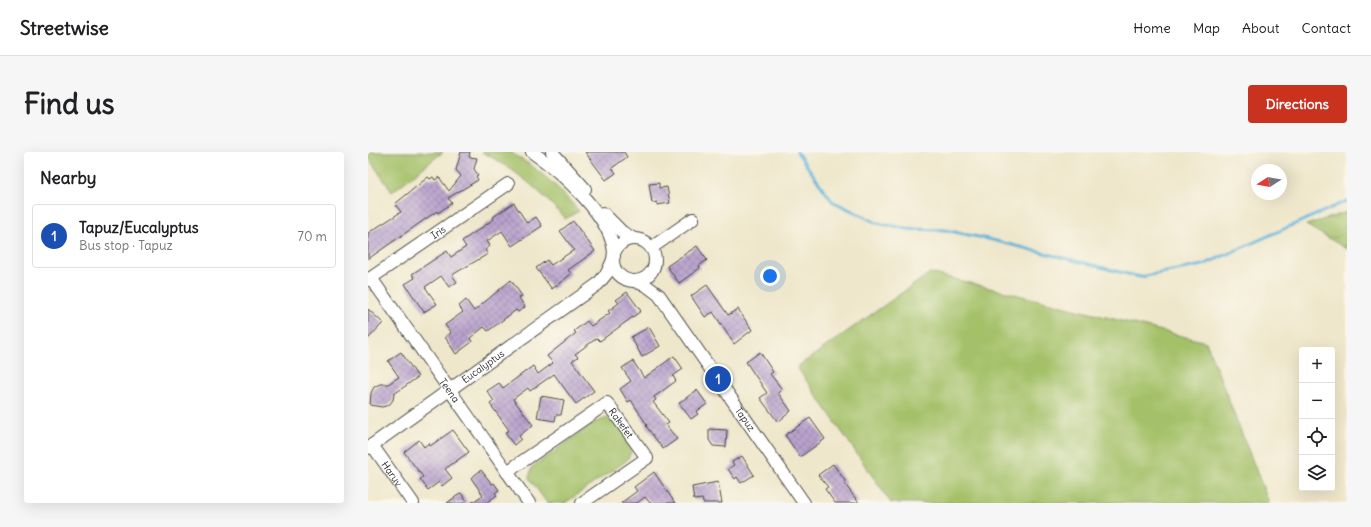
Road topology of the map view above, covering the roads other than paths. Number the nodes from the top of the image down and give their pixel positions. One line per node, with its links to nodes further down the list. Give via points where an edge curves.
1 (532, 152): 7 (street, via 558,172 589,205 608,232)
2 (552, 152): 5 (street, via 609,220)
3 (508, 184): 9 (street, Iris)
4 (693, 219): 6 (street)
5 (634, 239): 6 (street, via 642,240); 7 (street, via 619,245)
6 (651, 248): 8 (street)
7 (613, 258): 10 (street, via 619,275); 11 (street, Eucalyptus, via 607,273)
8 (654, 267): 10 (street, via 646,277); 12 (street, Tapuz)
9 (369, 279): 13 (street, Teena)
10 (632, 281): 11 (street, Eucalyptus, via 612,280); 12 (street, Tapuz, via 647,286)
11 (598, 284): 13 (street, Eucalyptus)
12 (659, 295): 19 (street, Tapuz)
13 (450, 390): 14 (street, Eucalyptus); 15 (street, Teena)
14 (370, 447): 16 (street, Haruv)
15 (507, 472): 17 (street, Teena); 18 (street, Rakefet, via 608,403 647,458)
16 (413, 503)
17 (529, 503)
18 (582, 503)
19 (804, 503)

